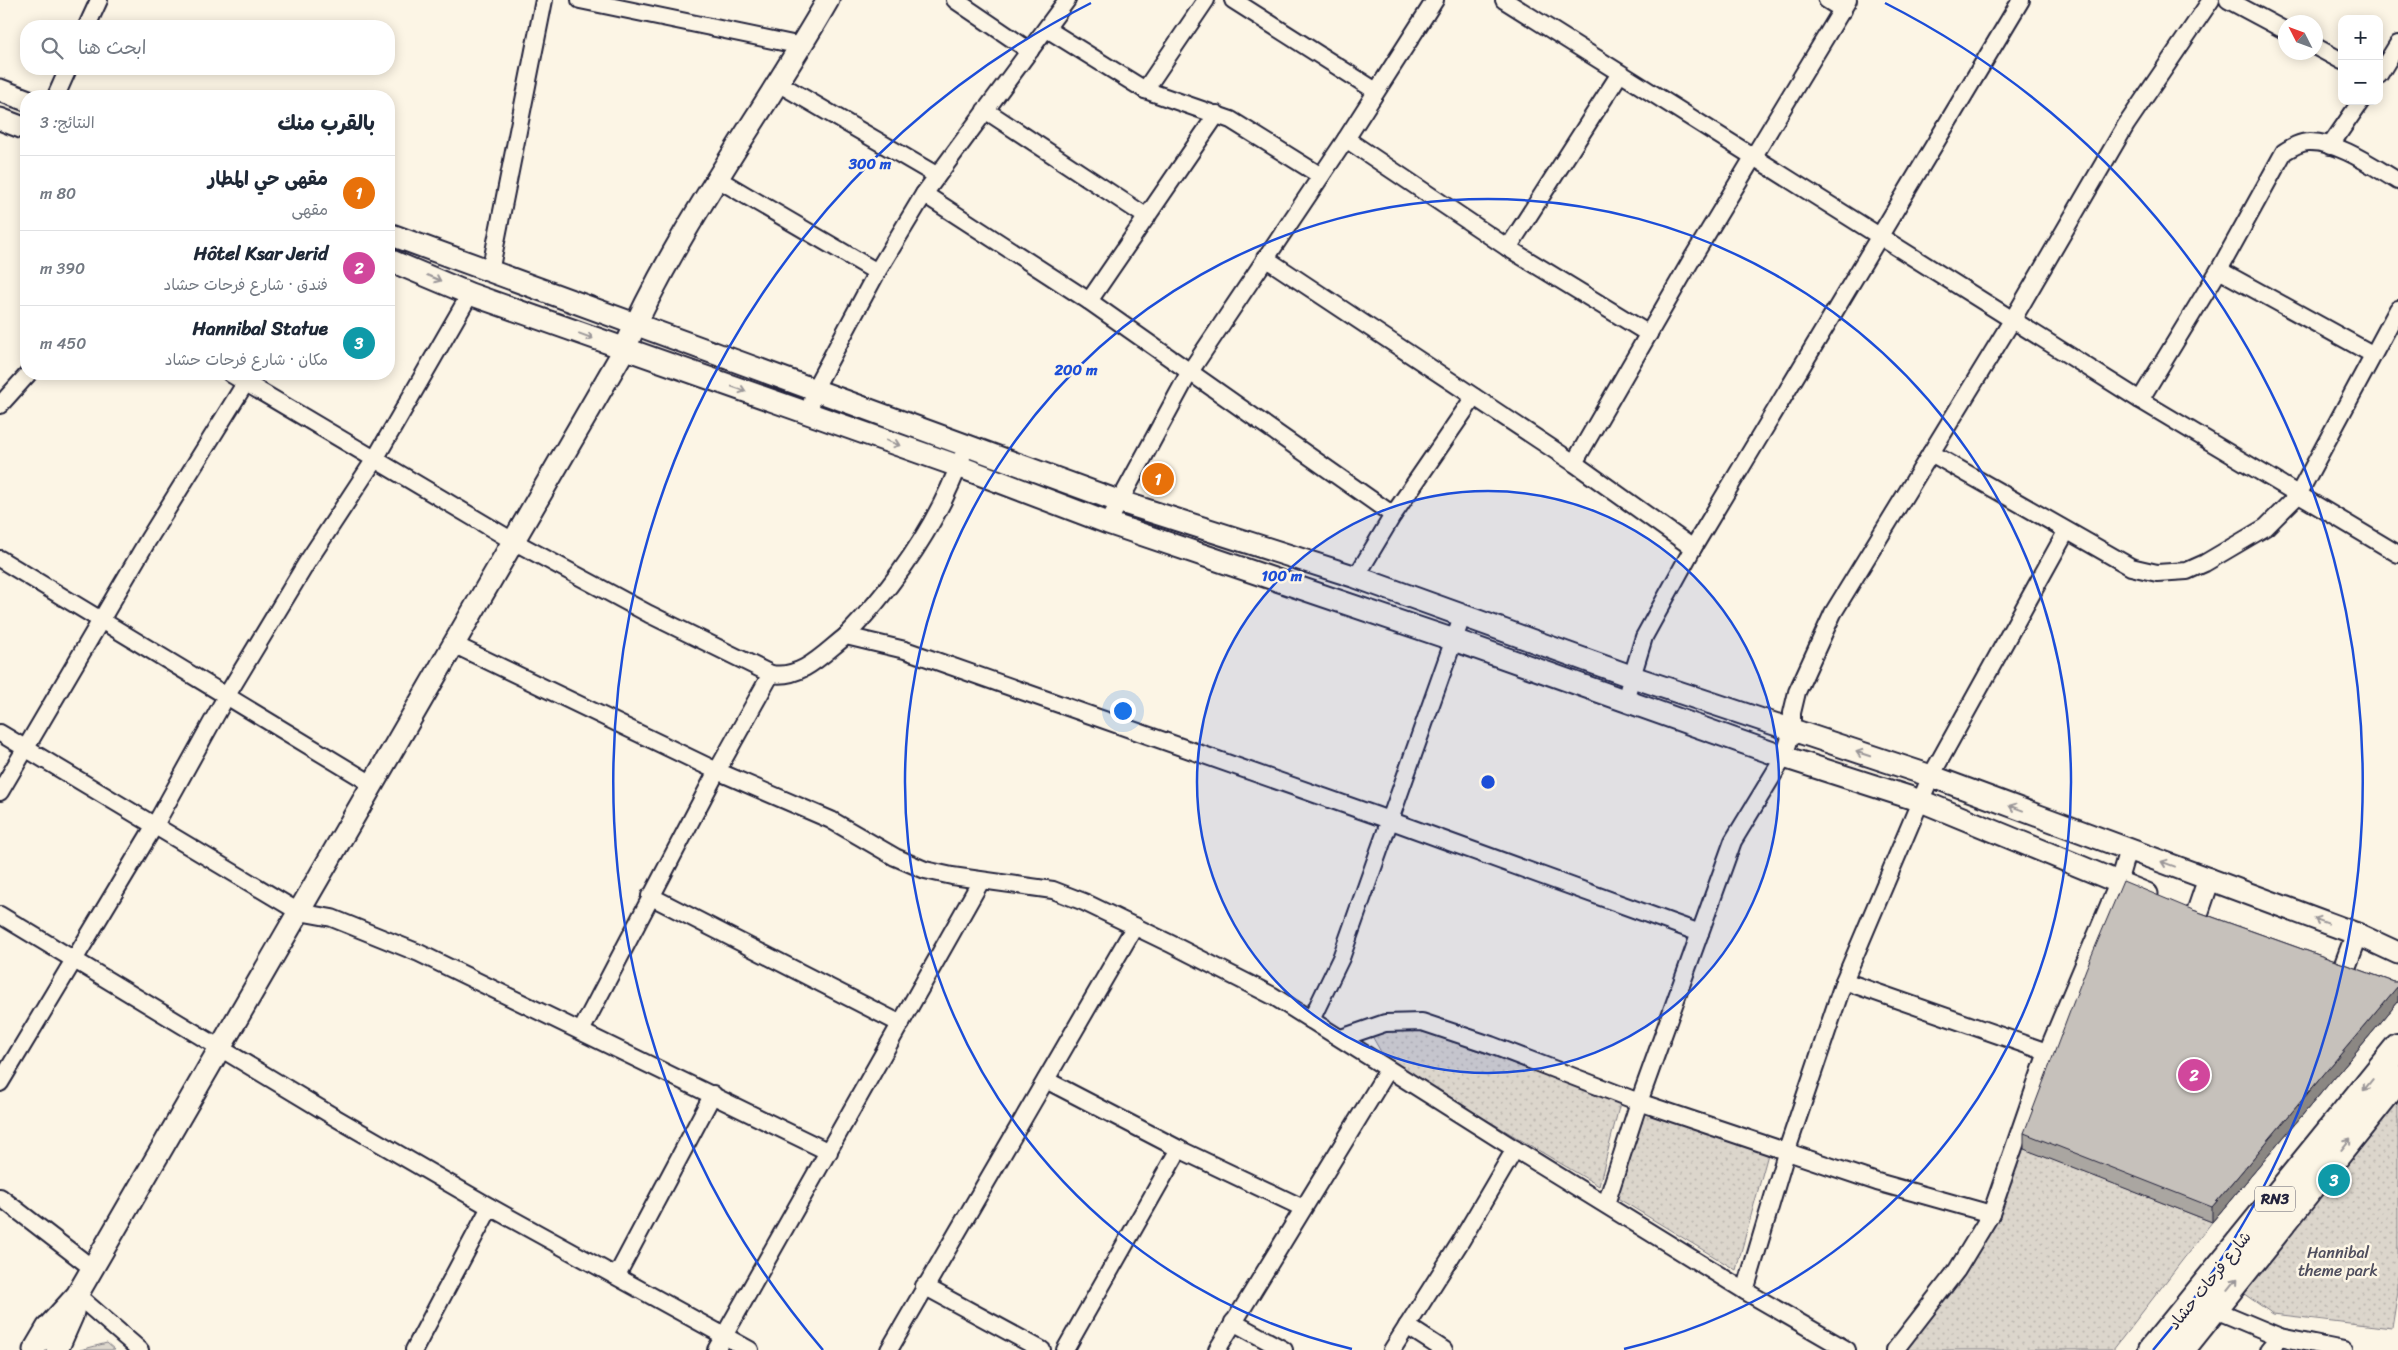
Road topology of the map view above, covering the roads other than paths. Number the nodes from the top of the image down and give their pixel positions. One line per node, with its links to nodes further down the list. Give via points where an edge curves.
1 (99, 0): 16 (street)
2 (544, 0): 54 (street)
3 (580, 0): 20 (street)
4 (828, 0): 20 (street)
5 (956, 0): 21 (street)
6 (1067, 0): 18 (street)
7 (1206, 0): 30 (street)
8 (1233, 0): 31 (street)
9 (1436, 0): 31 (street)
10 (1504, 0): 26 (street)
11 (1827, 0): 15 (street)
12 (2021, 0): 47 (street)
13 (2211, 0): 59 (street, via 2126,126)
14 (2228, 0): 17 (street)
15 (1846, 5): 40 (street)
16 (90, 20)
17 (2278, 27)
18 (1047, 28): 21 (street); 30 (street)
19 (2398, 44): 24 (street)
20 (802, 46): 27 (street)
21 (1030, 51): 34 (street)
22 (2323, 51): 23 (street)
23 (2340, 60)
24 (2383, 68)
25 (65, 75): 29 (street)
26 (1619, 75): 40 (street); 50 (street)
27 (778, 83): 41 (street); 43 (street)
28 (0, 90): 32 (street)
29 (59, 90)
30 (1145, 90): 35 (street)
31 (1376, 91): 38 (street)
32 (20, 98)
33 (2358, 105): 39 (street)
34 (985, 110): 41 (street); 46 (street)
35 (1217, 114): 42 (street); 46 (street)
36 (0, 120): 37 (street)
37 (20, 127)
38 (1346, 139): 42 (street); 50 (street)
39 (2330, 146): 44 (street, via 2352,154); 53 (street, via 2310,142 2295,145 2284,152)
40 (1753, 158): 47 (street); 61 (street)
41 (936, 175): 45 (street)
42 (1321, 176): 51 (street)
43 (716, 178): 55 (street); 60 (street)
44 (2398, 181)
45 (924, 194): 55 (street); 57 (street)
46 (1147, 217): 57 (street)
47 (1881, 235): 59 (street); 84 (street)
48 (395, 236): 49 (street)
49 (412, 243): 52 (street); 54 (street)
50 (1508, 248): 61 (street)
51 (1265, 258): 64 (street); 69 (street)
52 (397, 263): 56 (street, one-way to 56)
53 (2219, 270): 63 (street); 70 (street)
54 (490, 272): 60 (street)
55 (877, 272): 68 (street)
56 (470, 294): 62 (street, one-way to 62); 75 (street)
57 (1089, 301): 64 (street)
58 (2398, 309): 63 (street)
59 (2013, 319): 70 (street); 74 (street)
60 (635, 323): 62 (street); 68 (street)
61 (1649, 334): 76 (street)
62 (624, 350): 72 (street, one-way to 72); 83 (street)
63 (2372, 354): 78 (street)
64 (1189, 373): 79 (street); 80 (street)
65 (22, 380): 71 (street)
66 (240, 380): 89 (street)
67 (247, 380): 75 (street)
68 (815, 388): 72 (street); 73 (street)
69 (1474, 397): 76 (street); 80 (street)
70 (2140, 400): 78 (street)
71 (0, 404)
72 (809, 414): 77 (street, one-way to 77)
73 (966, 446): 77 (street); 79 (street)
74 (1931, 453): 82 (street); 97 (street, via 1833,612 1796,692)
75 (375, 458): 83 (street); 95 (street, via 306,564)
76 (1574, 464): 84 (street)
77 (958, 466): 81 (street); 90 (street, via 940,511 890,588)
78 (2298, 495): 82 (street, via 2266,527 2187,571 2157,573 2131,567); 85 (street)
79 (1118, 500): 81 (street); 87 (street)
80 (1393, 515): 87 (street)
81 (1108, 523): 91 (street)
82 (2066, 532): 102 (street)
83 (513, 541): 92 (street); 93 (street, via 649,614)
84 (1693, 548): 94 (street, via 1644,637)
85 (2398, 554)
86 (0, 559): 89 (street)
87 (1356, 577): 88 (street)
88 (1463, 614): 91 (street); 94 (street)
89 (102, 620): 95 (street); 99 (street)
90 (846, 636): 93 (street, via 806,668 784,676); 106 (street, via 905,650)
91 (1454, 640): 96 (street); 106 (street)
92 (453, 644): 101 (street); 103 (street)
93 (771, 674): 101 (street)
94 (1633, 677): 96 (street); 97 (street)
95 (227, 696): 103 (street); 107 (street)
96 (1625, 700): 100 (street)
97 (1792, 731): 100 (street); 102 (street, one-way to 97)
98 (0, 733): 99 (street)
99 (26, 748): 104 (street); 107 (street)
100 (1784, 757): 105 (street); 116 (street, via 1733,841)
101 (717, 771): 110 (street, via 831,820 895,858 925,870); 112 (street)
102 (1931, 776): 105 (street); 108 (street, one-way to 102)
103 (372, 784): 113 (street)
104 (0, 792)
105 (1921, 801): 111 (street); 121 (street)
106 (1389, 820): 116 (street); 122 (street, via 1341,958)
107 (155, 825): 113 (street); 119 (street)
108 (2128, 849): 109 (street, one-way to 108); 111 (street)
109 (2208, 879): 111 (street, via 2189,910); 117 (street, one-way to 109)
110 (981, 881): 115 (street, via 1053,890); 123 (street)
111 (2118, 883): 128 (street)
112 (650, 896): 123 (street); 124 (street)
113 (299, 912): 124 (street, via 332,918 403,946); 126 (street)
114 (0, 915): 119 (street)
115 (1135, 926): 122 (street, via 1242,980); 131 (street)
116 (1700, 933): 134 (street)
117 (2357, 934): 118 (street); 120 (street)
118 (2398, 952)
119 (76, 960): 126 (street); 132 (street)
120 (2345, 966)
121 (1844, 981): 128 (street); 137 (street)
122 (1311, 1020): 125 (street)
123 (901, 1024): 138 (street)
124 (581, 1031): 133 (street)
125 (1341, 1038): 129 (street); 134 (street, via 1385,1023 1422,1022 1484,1042)
126 (220, 1047): 142 (street); 145 (street)
127 (2398, 1047): 139 (main road, شارع فرحات حشاد / RN3, one-way to 139)
128 (2047, 1052): 144 (street)
129 (1388, 1070): 136 (street); 143 (street)
130 (2398, 1079): 139 (main road, شارع فرحات حشاد / RN3, one-way to 130)
131 (1046, 1080): 135 (street); 147 (street)
132 (0, 1083)
133 (713, 1094): 138 (street); 146 (street)
134 (1639, 1102): 137 (street); 141 (street)
135 (1179, 1149): 143 (street); 163 (street)
136 (1515, 1149): 141 (street); 152 (street)
137 (1787, 1150): 144 (street, via 1877,1182); 148 (street)
138 (829, 1152): 153 (street)
139 (2312, 1170): 150 (main road, شارع فرحات حشاد / RN3)
140 (0, 1196): 145 (street)
141 (1606, 1204): 148 (street)
142 (490, 1207): 146 (street); 158 (street)
143 (1303, 1208): 151 (street)
144 (1991, 1214): 169 (street, via 1957,1270)
145 (92, 1268): 149 (street)
146 (617, 1275): 153 (street)
147 (924, 1286): 161 (street); 162 (street)
148 (1745, 1291): 168 (street)
149 (77, 1295): 155 (street, via 47,1328); 156 (street); 157 (street)
150 (2203, 1304): 154 (street); 170 (main road, شارع فرحات حشاد / RN3); 171 (main road, شارع فرحات حشاد / RN3)
151 (1234, 1322): 164 (street); 165 (street)
152 (1407, 1326): 166 (street); 167 (street)
153 (724, 1334): 159 (street); 160 (street)
154 (2280, 1337): 172 (street); 173 (street)
155 (34, 1350)
156 (57, 1350)
157 (140, 1350)
158 (414, 1350)
159 (716, 1350)
160 (750, 1350)
161 (889, 1350)
162 (1042, 1350)
163 (1065, 1350)
164 (1217, 1350)
165 (1284, 1350)
166 (1392, 1350)
167 (1444, 1350)
168 (1847, 1350)
169 (1895, 1350)
170 (2152, 1350)
171 (2181, 1350)
172 (2269, 1350)
173 (2344, 1350)

